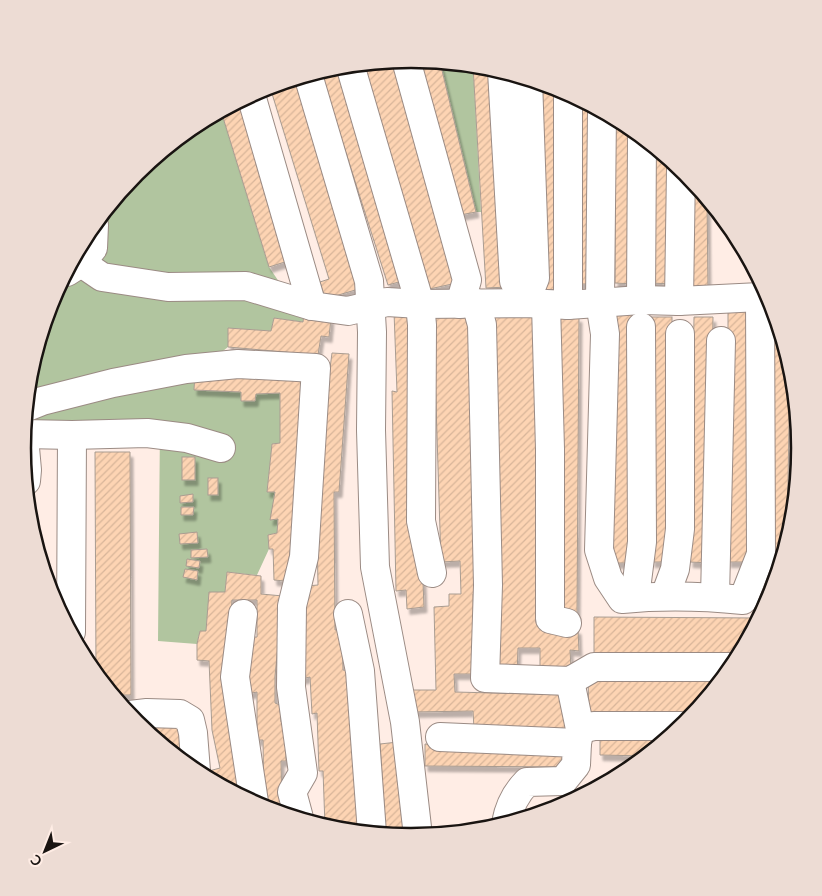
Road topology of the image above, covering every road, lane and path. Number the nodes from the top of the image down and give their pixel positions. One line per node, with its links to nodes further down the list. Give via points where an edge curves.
1 (408, 68): 18 (street, via 467,280)
2 (352, 73): 19 (street)
3 (502, 80): 20 (street, via 514,281)
4 (310, 82): 21 (street, via 369,281)
5 (528, 87): 20 (street, via 535,278)
6 (567, 102): 20 (street)
7 (253, 103): 22 (street)
8 (602, 120): 17 (street)
9 (642, 147): 15 (street)
10 (681, 180): 16 (street)
11 (93, 241): 12 (street, via 92,248)
12 (83, 257)
13 (77, 266): 22 (street, via 102,277 168,287 246,286)
14 (760, 297): 16 (street)
15 (641, 300): 16 (street); 17 (street)
16 (679, 301)
17 (600, 302): 20 (street); 34 (street, via 605,334 599,550)
18 (468, 303): 19 (street); 20 (street); 41 (street, via 482,325 488,556 485,678)
19 (420, 304): 21 (street, via 387,302); 31 (street, via 422,521)
20 (546, 304): 38 (street, via 550,619)
21 (371, 305): 22 (street, via 348,311); 43 (street, via 375,567)
22 (312, 306)
23 (765, 310): 33 (street, via 761,554 743,600)
24 (642, 327): 34 (street, via 642,542)
25 (680, 334): 32 (street, via 680,529 675,569)
26 (721, 341): 33 (street)
27 (33, 404): 49 (street, via 113,383 186,369 238,364 316,368 304,557 292,606 290,686 303,773 292,792)
28 (72, 434): 29 (street); 30 (street, via 147,433 187,438); 37 (street)
29 (32, 435)
30 (221, 448)
31 (432, 573)
32 (665, 596): 33 (street); 34 (street)
33 (715, 597)
34 (618, 601)
35 (243, 614): 48 (street, via 235,677)
36 (348, 614): 40 (street)
37 (71, 618)
38 (567, 623)
39 (721, 667): 41 (street, via 594,667)
40 (360, 671): 43 (street, via 369,676); 51 (street)
41 (570, 681): 45 (street)
42 (141, 716): 47 (street, via 180,714 190,720)
43 (404, 718): 52 (street)
44 (670, 726): 45 (street, via 594,726)
45 (578, 736): 46 (street); 50 (street, via 576,765 563,781 527,782 519,790)
46 (440, 737)
47 (195, 760)
48 (253, 793)
49 (298, 811)
50 (507, 815)
51 (371, 826)
52 (417, 828)

